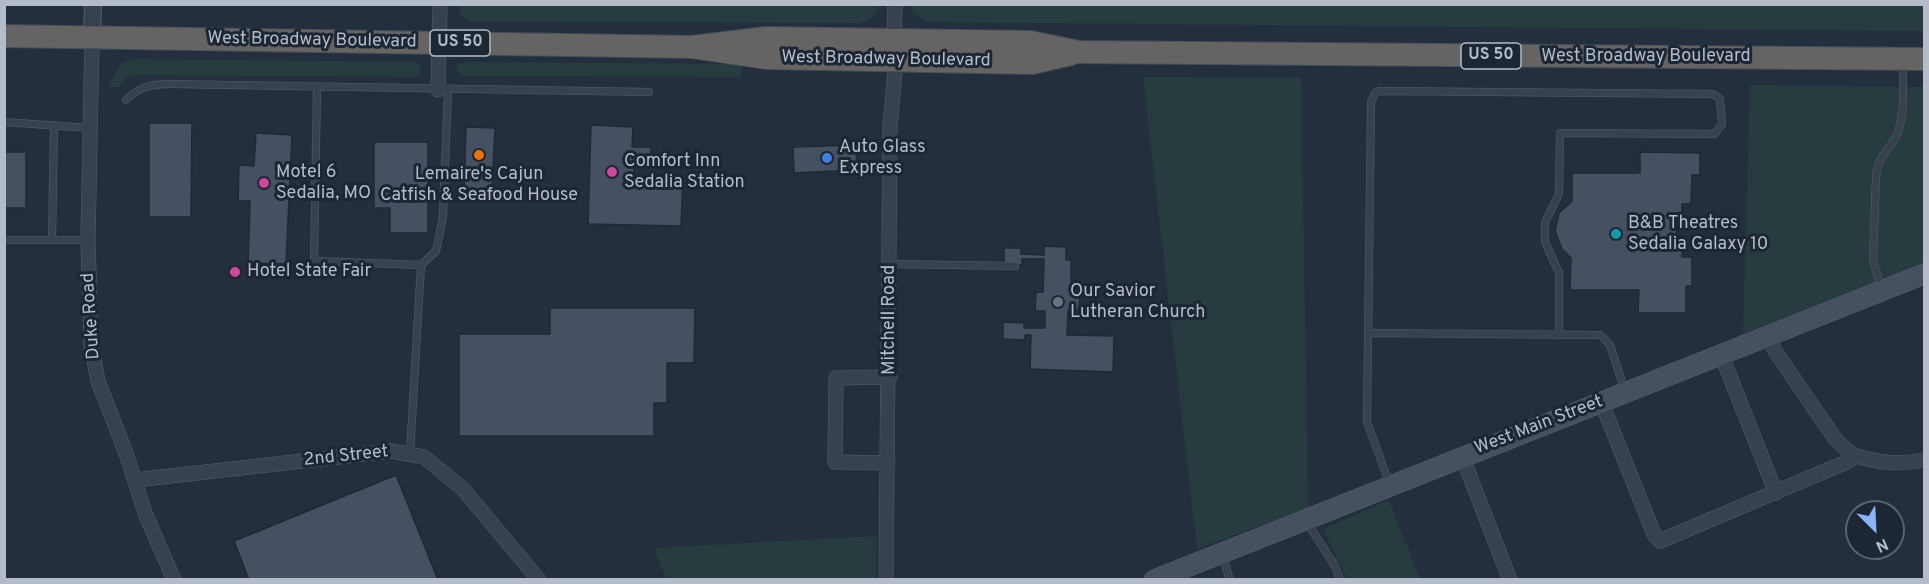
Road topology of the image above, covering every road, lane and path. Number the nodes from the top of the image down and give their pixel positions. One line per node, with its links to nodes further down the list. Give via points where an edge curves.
1 (93, 4): 5 (street)
2 (440, 4): 6 (street)
3 (895, 4): 7 (street, Mitchell Road)
4 (4, 36): 5 (highway, West Broadway Boulevard / US 50)
5 (92, 38): 6 (highway, West Broadway Boulevard / US 50); 15 (street, Duke Road)
6 (440, 42): 7 (highway, West Broadway Boulevard / US 50, via 692,47 765,38); 10 (street)
7 (895, 51): 8 (highway, West Broadway Boulevard / US 50, via 1030,42 1078,52); 19 (street, Mitchell Road)
8 (1914, 59): 23 (lane, via 1901,122 1877,163 1873,260)
9 (317, 87): 10 (lane); 12 (lane, via 151,84 138,88); 20 (lane, via 314,261)
10 (443, 90): 11 (lane); 20 (lane, via 443,217 436,251)
11 (649, 92)
12 (126, 100)
13 (4, 122): 14 (lane)
14 (54, 125): 15 (lane); 17 (lane)
15 (88, 128): 18 (street, Duke Road)
16 (4, 240): 17 (lane)
17 (52, 240): 18 (lane)
18 (88, 240): 36 (street, Duke Road, via 89,328 94,364)
19 (890, 264): 21 (lane); 28 (street, Mitchell Road)
20 (421, 265): 31 (lane)
21 (1015, 266)
22 (1924, 274): 23 (main road, West Main Street)
23 (1882, 291): 26 (main road, West Main Street)
24 (1368, 333): 25 (lane); 25 (lane, via 1371,102 1379,90 1717,95 1722,124 1714,134 1560,133 1559,194 1545,222 1545,242 1559,273); 37 (lane, via 1367,423)
25 (1559, 334): 29 (lane, via 1600,335 1606,339)
26 (1769, 336): 27 (main road, West Main Street); 32 (street, via 1775,351 1836,440)
27 (1721, 354): 29 (main road, West Main Street); 38 (street)
28 (890, 377): 35 (street, Mitchell Road); 35 (street, via 836,378 835,462)
29 (1625, 392): 30 (main road, West Main Street)
30 (1601, 401): 33 (main road, West Main Street); 38 (street, via 1656,539 1665,542)
31 (410, 453): 36 (street, 2nd Street, via 391,451); 42 (street, 2nd Street, via 424,457 463,489)
32 (1852, 455): 34 (street, via 1898,465); 38 (street, via 1849,461)
33 (1462, 456): 37 (main road, West Main Street); 47 (street)
34 (1924, 460)
35 (888, 463): 43 (street, Mitchell Road)
36 (135, 480): 41 (street, Duke Road)
37 (1390, 485): 39 (main road, West Main Street)
38 (1776, 493)
39 (1304, 519): 40 (main road, West Main Street); 46 (lane)
40 (1221, 553): 44 (main road, West Main Street); 45 (lane)
41 (174, 579)
42 (539, 579)
43 (886, 579)
44 (1154, 579)
45 (1230, 579)
46 (1340, 579)
47 (1510, 579)

